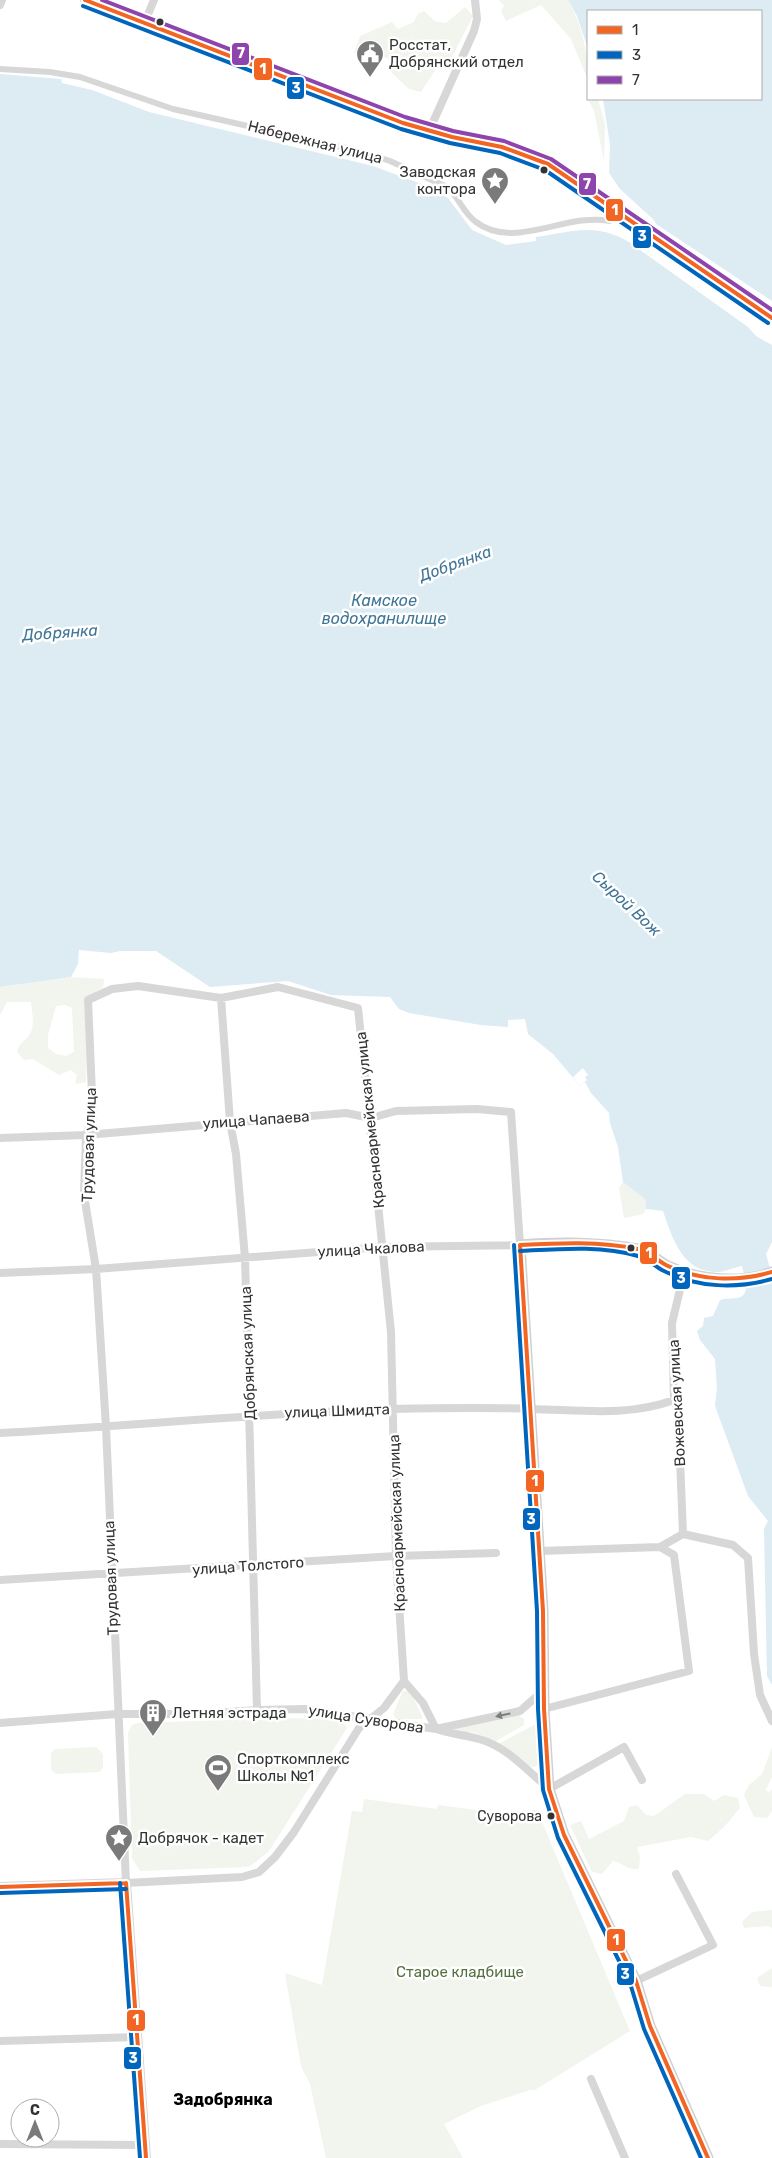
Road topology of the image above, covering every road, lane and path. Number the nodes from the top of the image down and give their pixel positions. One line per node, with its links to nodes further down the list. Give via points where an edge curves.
1 (2, 0): 5 (street)
2 (86, 0): 6 (street)
3 (154, 0): 6 (street)
4 (474, 0): 8 (street, via 477,18 474,31)
5 (0, 5)
6 (144, 24): 8 (street)
7 (0, 69): 9 (street, Набережная улица, via 50,72 80,78 173,109 378,156 447,187 472,219 493,231 514,233 585,218)
8 (429, 132): 10 (street, via 521,152 548,164)
9 (610, 220)
10 (772, 318)
11 (222, 998): 12 (street, Красноармейская улица, via 278,987 358,1008); 13 (street, Добрянская улица); 14 (street, Трудовая улица, via 138,986 112,989 88,1000 93,1117)
12 (371, 1118): 13 (street, улица Чапаева, via 346,1113); 16 (street, улица Чапаева, via 396,1111 477,1109 512,1112); 17 (street, Красноармейская улица)
13 (230, 1122): 14 (street, улица Чапаева); 18 (street, Добрянская улица)
14 (86, 1135): 15 (street, улица Чапаева); 19 (street, Трудовая улица, via 84,1195)
15 (0, 1138)
16 (520, 1245): 17 (street, улица Чкалова); 22 (main road, улица Чкалова, via 577,1242 641,1250); 24 (main road)
17 (383, 1247): 18 (street, улица Чкалова); 25 (street, Красноармейская улица, via 392,1332)
18 (245, 1258): 19 (street, улица Чкалова); 26 (street, Добрянская улица)
19 (96, 1269): 21 (street, улица Чкалова); 27 (street, Трудовая улица)
20 (772, 1272): 22 (main road, улица Чкалова, via 736,1280)
21 (0, 1273)
22 (684, 1273): 23 (street, Вожевская улица, via 672,1323)
23 (674, 1400): 24 (street, улица Шмидта, via 651,1408 614,1411); 29 (street, Вожевская улица, via 678,1409)
24 (529, 1408): 25 (street, улица Шмидта); 31 (main road)
25 (394, 1409): 26 (street, улица Шмидта); 33 (street, Красноармейская улица)
26 (251, 1414): 27 (street, улица Шмидта); 34 (street, Добрянская улица)
27 (106, 1427): 28 (street, улица Шмидта); 35 (street, Трудовая улица)
28 (0, 1433)
29 (683, 1534): 30 (street); 43 (street, via 734,1545 748,1558 760,1695)
30 (660, 1547): 31 (street); 39 (street, via 674,1556 689,1671)
31 (540, 1551): 38 (main road)
32 (496, 1553): 33 (street, улица Толстого)
33 (396, 1556): 34 (street, улица Толстого); 37 (street, Красноармейская улица)
34 (254, 1566): 35 (street, улица Толстого); 40 (street, Добрянская улица)
35 (111, 1574): 36 (street, улица Толстого); 41 (street, Трудовая улица)
36 (0, 1580)
37 (404, 1681): 42 (street, via 390,1702); 45 (street, via 423,1704)
38 (544, 1690): 39 (main road); 45 (street, улица Суворова, one-way to 45, via 520,1711)
39 (544, 1709): 47 (main road)
40 (257, 1710): 41 (street, улица Суворова); 42 (street, улица Суворова, via 316,1710)
41 (117, 1714): 44 (street, улица Суворова); 49 (street, Трудовая улица)
42 (368, 1719): 45 (street, улица Суворова); 49 (street, via 355,1734 283,1847 259,1872 242,1877)
43 (772, 1721)
44 (0, 1724)
45 (436, 1729): 47 (street, via 459,1737 479,1739 502,1749)
46 (642, 1780): 47 (street, via 624,1747)
47 (549, 1789): 51 (main road, via 564,1835)
48 (676, 1874): 51 (street, via 713,1945)
49 (126, 1883): 50 (street); 52 (street, Трудовая улица)
50 (0, 1887)
51 (636, 1981): 59 (main road, via 650,2026)
52 (138, 2037): 53 (street); 56 (street, Трудовая улица)
53 (0, 2041)
54 (591, 2078): 58 (street)
55 (0, 2144): 56 (street)
56 (145, 2145): 57 (street, Трудовая улица)
57 (146, 2158)
58 (625, 2158)
59 (708, 2158)

